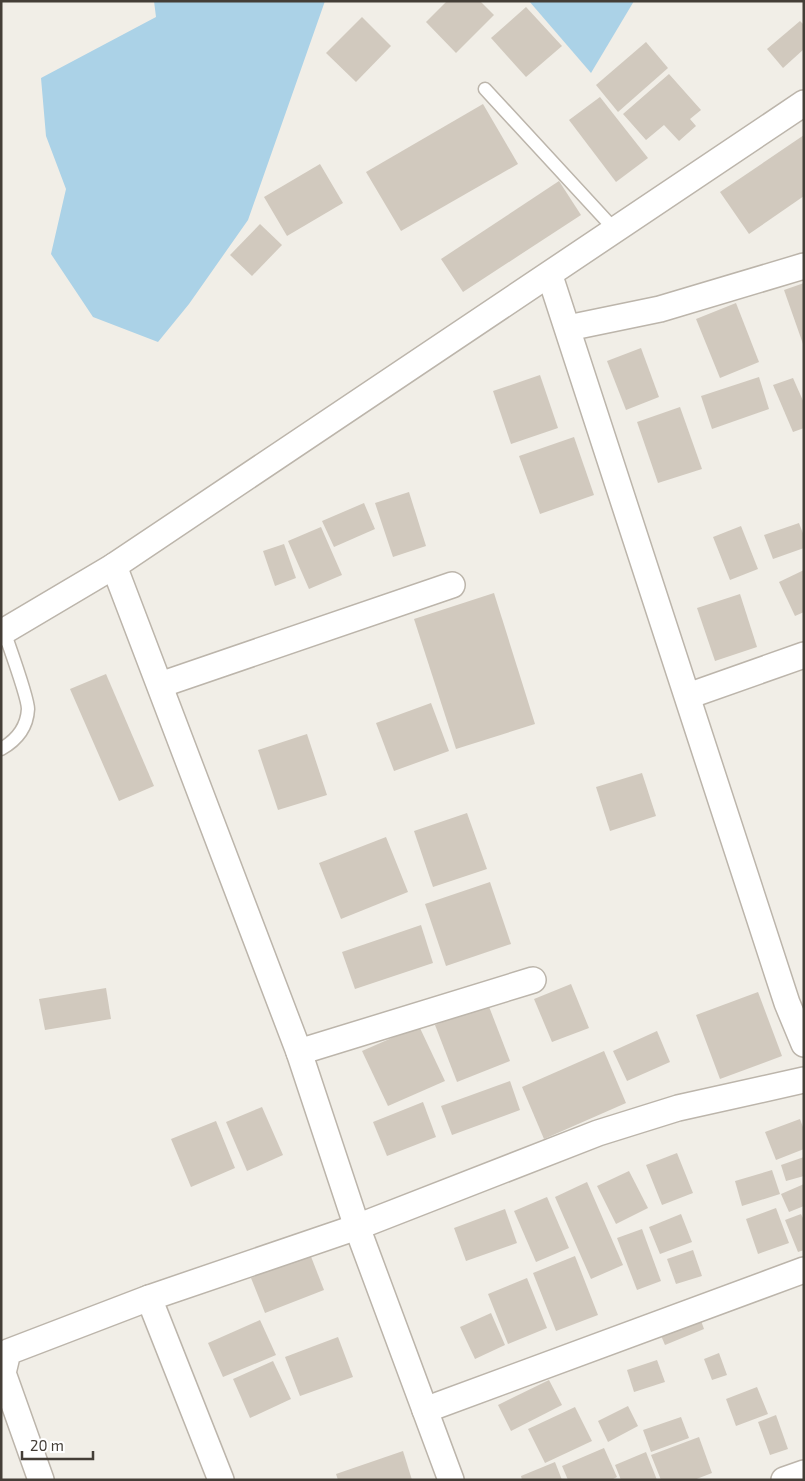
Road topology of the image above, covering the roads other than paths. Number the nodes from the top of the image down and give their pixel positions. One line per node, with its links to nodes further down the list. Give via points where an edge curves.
1 (484, 89): 3 (lane)
2 (804, 103): 3 (street)
3 (616, 231): 5 (street)
4 (804, 266): 6 (street, via 660,309)
5 (550, 276): 6 (street); 7 (street)
6 (568, 328): 12 (street)
7 (114, 566): 9 (street); 11 (street)
8 (452, 585): 11 (street)
9 (3, 632): 13 (lane, via 28,708 23,730 11,744)
10 (804, 654): 12 (street)
11 (160, 685): 16 (street)
12 (688, 696): 15 (street, via 787,1003)
13 (1, 749)
14 (533, 980): 16 (street)
15 (804, 1044)
16 (299, 1052): 18 (street)
17 (804, 1080): 18 (street, via 678,1108 598,1134)
18 (357, 1226): 20 (street); 21 (street)
19 (804, 1270): 21 (street)
20 (149, 1298): 23 (street, via 8,1352 3,1374); 24 (street)
21 (425, 1410): 25 (street)
22 (804, 1473): 26 (street)
23 (41, 1480)
24 (221, 1480)
25 (451, 1480)
26 (784, 1480)

